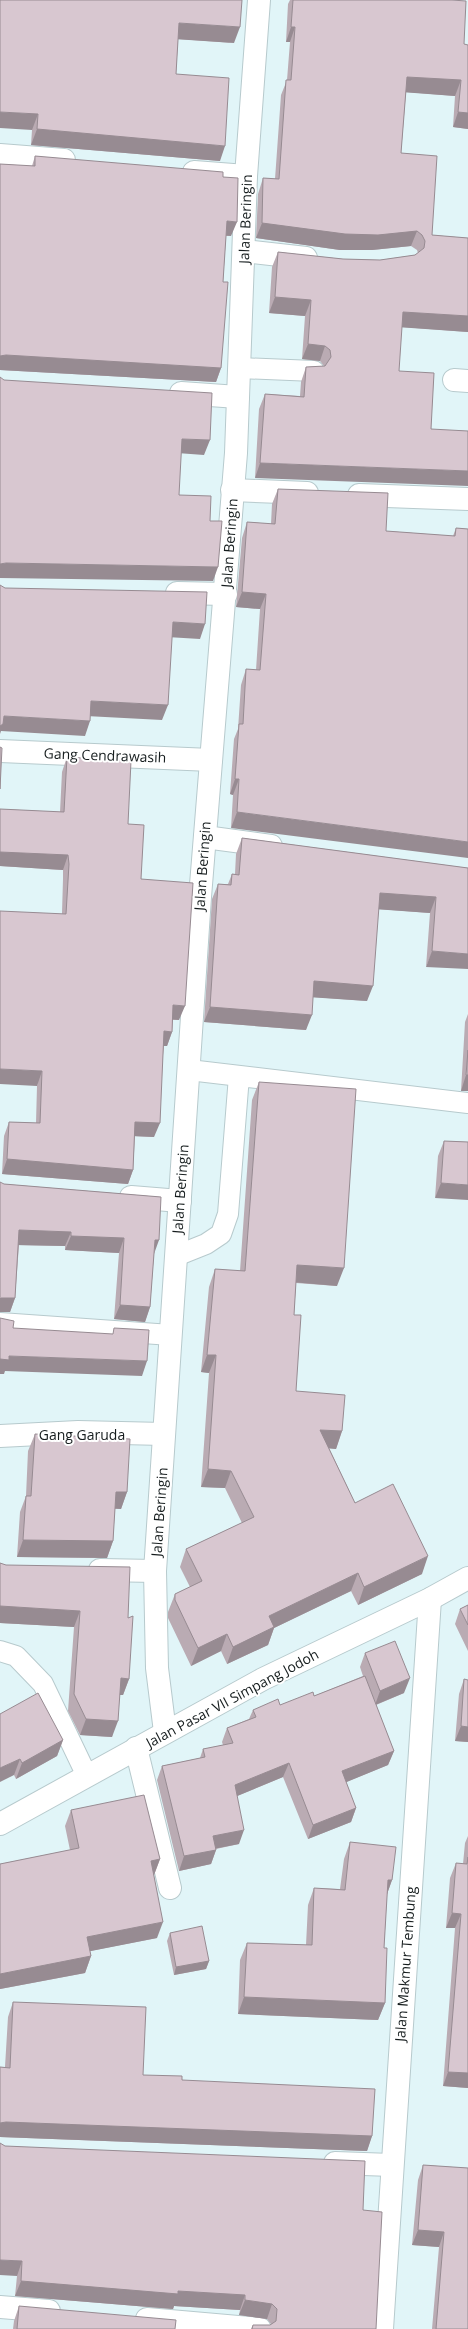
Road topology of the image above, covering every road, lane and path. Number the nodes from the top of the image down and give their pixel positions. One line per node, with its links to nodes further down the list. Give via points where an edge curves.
1 (259, 0): 5 (street, Jalan Beringin)
2 (0, 155): 3 (street)
3 (87, 162)
4 (175, 170): 5 (street)
5 (246, 176): 6 (street, Jalan Beringin)
6 (244, 251): 7 (street); 8 (street, Jalan Beringin)
7 (326, 260)
8 (239, 368): 9 (lane); 11 (street, Jalan Beringin)
9 (314, 372)
10 (159, 392): 11 (street)
11 (238, 397): 12 (street, Jalan Beringin)
12 (232, 490): 13 (street); 15 (street, Jalan Beringin)
13 (468, 499)
14 (156, 593): 15 (street)
15 (226, 594): 17 (street, Jalan Beringin)
16 (0, 751): 17 (street, Gang Cendrawasih)
17 (211, 760): 18 (street, Jalan Beringin)
18 (205, 837): 19 (street); 20 (street, Jalan Beringin)
19 (290, 848)
20 (188, 1070): 21 (lane); 24 (street, Jalan Beringin)
21 (239, 1076): 22 (lane); 25 (lane, via 228,1214 221,1234 206,1244)
22 (468, 1103)
23 (109, 1195): 24 (street)
24 (180, 1200): 25 (street, Jalan Beringin)
25 (176, 1256): 27 (street, Jalan Beringin)
26 (0, 1323): 27 (lane)
27 (171, 1335): 28 (street, Jalan Beringin)
28 (164, 1434): 29 (street, Gang Garuda, via 78,1432); 31 (street, Jalan Beringin)
29 (0, 1436)
30 (78, 1570): 31 (street)
31 (155, 1571): 35 (street, Jalan Beringin, via 157,1668)
32 (468, 1578): 33 (street, Jalan Pasar VII Simpang Jodoh)
33 (430, 1599): 35 (street, Jalan Pasar VII Simpang Jodoh, via 263,1679); 41 (street, Jalan Makmur Tembung)
34 (0, 1650): 37 (lane, via 16,1656 43,1684)
35 (165, 1732): 36 (street, Jalan Pasar VII Simpang Jodoh)
36 (136, 1748): 37 (street, Jalan Pasar VII Simpang Jodoh); 39 (street)
37 (87, 1776): 38 (street, Jalan Pasar VII Simpang Jodoh)
38 (0, 1824)
39 (170, 1888)
40 (313, 2162): 41 (street)
41 (392, 2165): 46 (street, Jalan Makmur Tembung)
42 (0, 2307): 43 (street)
43 (72, 2313)
44 (126, 2318): 45 (street)
45 (260, 2329)
46 (382, 2329)

